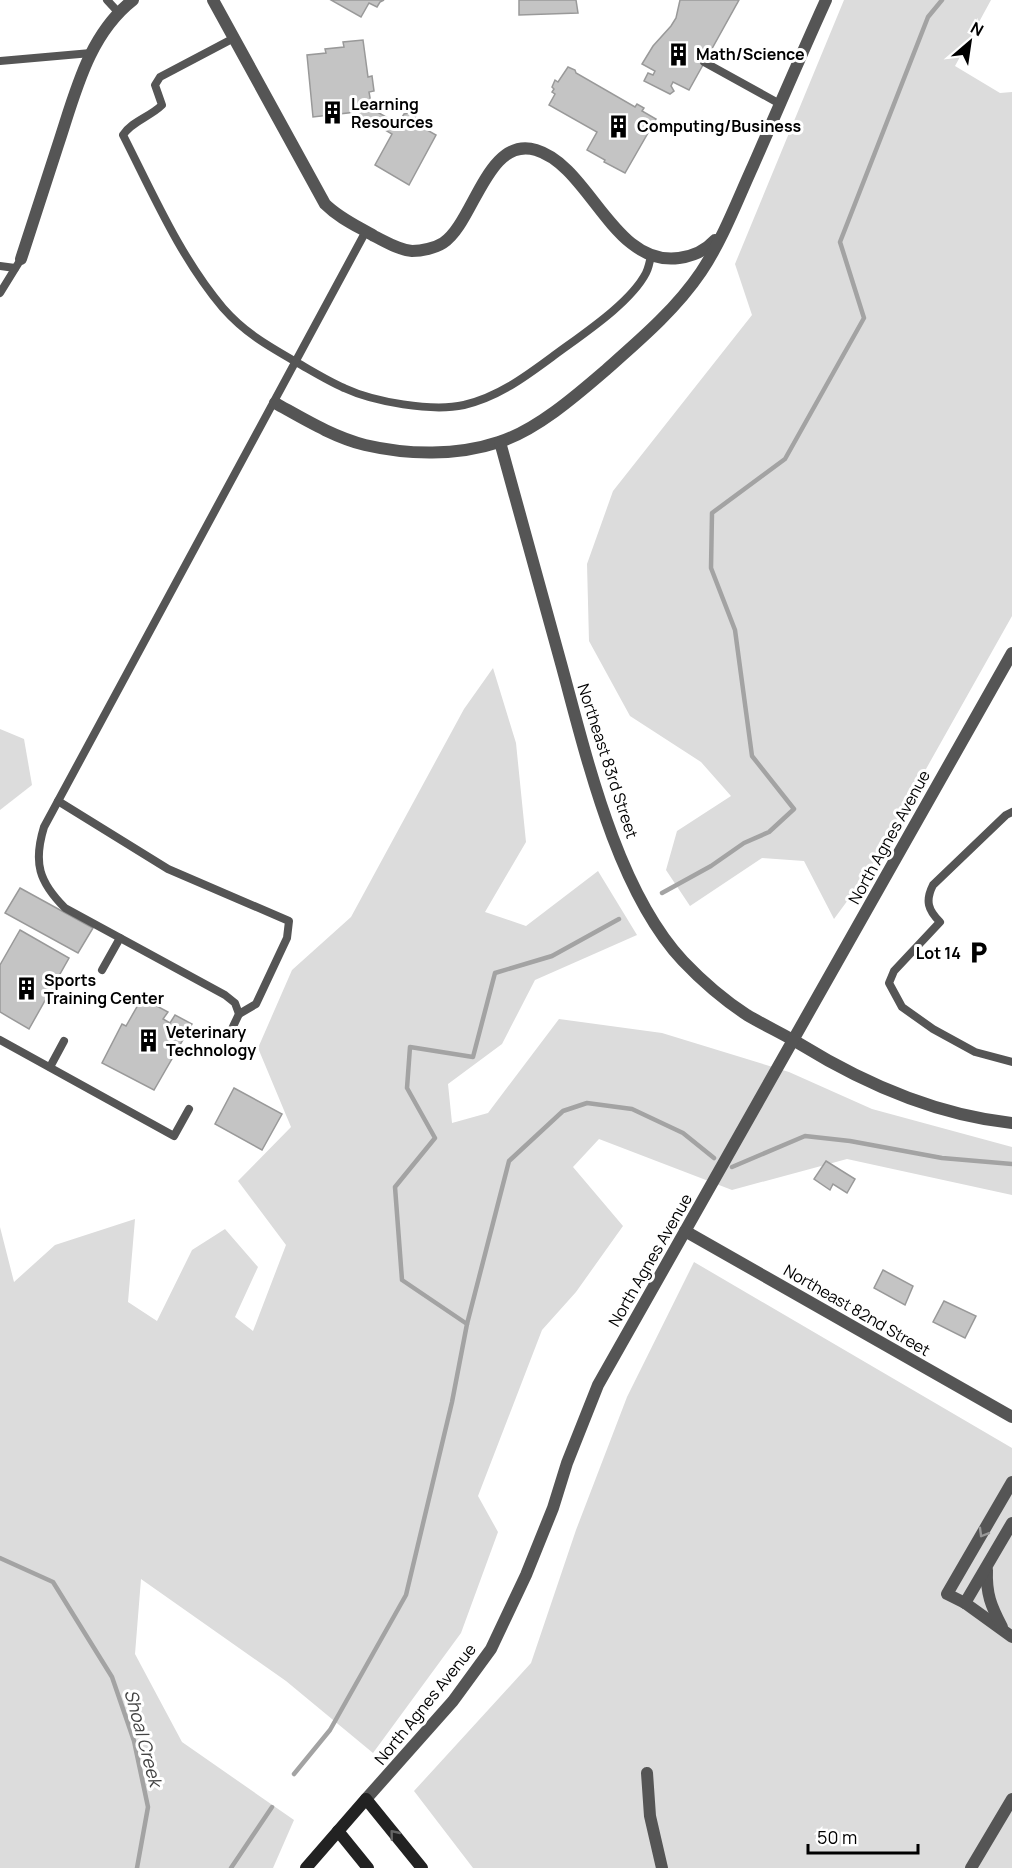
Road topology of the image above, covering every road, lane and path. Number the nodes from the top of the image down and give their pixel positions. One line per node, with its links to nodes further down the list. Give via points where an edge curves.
1 (107, 0): 5 (lane)
2 (133, 0): 5 (street)
3 (213, 0): 6 (street)
4 (826, 0): 10 (street)
5 (119, 13): 7 (street)
6 (234, 38): 11 (street, via 325,204 336,215); 17 (lane, via 160,77 155,85 162,105 123,135 174,236 224,309 253,337)
7 (91, 53): 8 (lane); 14 (street)
8 (0, 61)
9 (704, 62): 10 (lane)
10 (780, 104): 12 (street)
11 (366, 231): 13 (street, via 411,251 443,243 465,216 492,167 518,149 534,148 563,166 622,234); 17 (lane)
12 (724, 231): 13 (street, via 706,249 689,256 671,259); 19 (street, via 701,272 644,336 550,415)
13 (651, 255): 17 (lane, via 638,286 593,326 513,386 464,405 426,407 383,401 345,389)
14 (18, 264): 15 (lane); 16 (lane)
15 (0, 266)
16 (0, 293)
17 (297, 362): 18 (lane)
18 (274, 404): 19 (street, via 329,432 364,445 393,450 436,453); 21 (lane)
19 (500, 442): 28 (street, Northeast 83rd Street, via 580,733 609,826 636,891 683,961 747,1014)
20 (1012, 653): 28 (street, North Agnes Avenue)
21 (58, 801): 23 (lane, via 39,844 42,878 66,908); 25 (lane, via 168,869 289,921 288,938 256,1004)
22 (1012, 812): 30 (lane, via 933,885 927,903 940,922 894,971 889,983 902,1007 933,1029 975,1052)
23 (120, 938): 24 (lane); 25 (lane, via 225,995)
24 (102, 970)
25 (239, 1014): 26 (lane)
26 (229, 1035)
27 (0, 1040): 31 (lane)
28 (793, 1040): 33 (street, Northeast 83rd Street, via 901,1096 978,1119); 34 (street, North Agnes Avenue)
29 (64, 1041): 31 (lane)
30 (1012, 1062)
31 (50, 1067): 32 (lane, via 174,1136)
32 (189, 1109)
33 (1012, 1123)
34 (685, 1231): 35 (street, Northeast 82nd Street); 43 (street, North Agnes Avenue, via 598,1385 520,1590 491,1649 453,1701)
35 (1012, 1417)
36 (1012, 1482): 39 (street, one-way to 39, via 947,1594)
37 (1012, 1523): 38 (street)
38 (987, 1566): 39 (street); 40 (street, via 990,1606)
39 (965, 1603): 40 (street)
40 (1008, 1634)
41 (647, 1773): 48 (street, via 650,1816)
42 (1012, 1798): 49 (street)
43 (366, 1799): 44 (street, North Agnes Avenue); 47 (street, one-way to 43)
44 (338, 1831): 45 (street, North Agnes Avenue); 46 (street)
45 (306, 1868)
46 (368, 1868)
47 (422, 1868)
48 (662, 1868)
49 (971, 1868)

